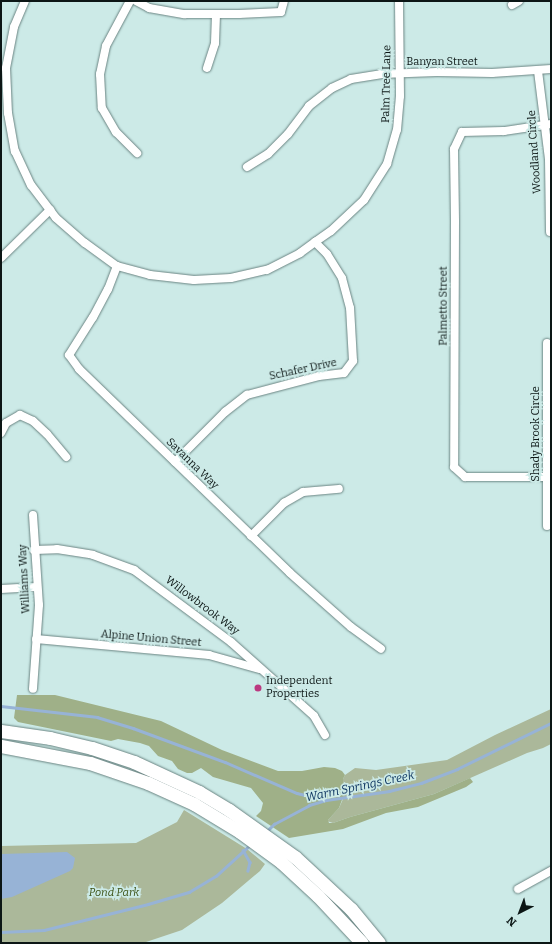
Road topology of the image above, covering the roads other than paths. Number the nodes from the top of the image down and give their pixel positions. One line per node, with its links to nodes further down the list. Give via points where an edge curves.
1 (25, 1): 11 (street, Palm Tree Lane, via 14,27)
2 (130, 1): 13 (street, via 106,46 100,81 102,108 116,132)
3 (136, 1): 6 (street, via 149,8 184,14)
4 (284, 1): 6 (street, via 281,12)
5 (399, 1): 10 (street, Palm Tree Lane)
6 (216, 14): 7 (street, via 215,43)
7 (207, 68)
8 (551, 69): 9 (street, Banyan Street)
9 (538, 71): 10 (street, Banyan Street); 12 (street, Woodland Circle)
10 (400, 74): 14 (street, Banyan Street, via 351,79 332,88 309,106 288,134 268,154); 17 (street, Palm Tree Lane, via 397,130 387,164 364,200 331,231)
11 (4, 76): 15 (street, Palm Tree Lane, via 15,151 31,185)
12 (548, 124): 16 (street, Woodland Circle); 24 (street, Palmetto Street, via 462,132 454,149 454,467 465,476)
13 (137, 153)
14 (247, 167)
15 (50, 210): 18 (street); 19 (street, Palm Tree Lane, via 85,243)
16 (550, 232)
17 (315, 242): 19 (street, Palm Tree Lane, via 267,270 231,278 194,280 150,275); 23 (street, Schafer Drive, via 327,254 342,278 350,308 353,361 344,373 319,376 247,395 225,412)
18 (1, 258)
19 (117, 266): 23 (street, Savanna Way, via 93,318 69,355 79,369)
20 (547, 342): 24 (street, Shady Brook Circle)
21 (1, 433): 22 (street, via 6,423 20,415 47,434)
22 (66, 457)
23 (175, 462): 28 (street, Savanna Way)
24 (549, 477): 27 (street, Shady Brook Circle)
25 (339, 489): 28 (street, via 303,492 284,502)
26 (33, 515): 29 (street, Williams Way)
27 (547, 526)
28 (251, 536): 33 (street, Savanna Way, via 346,622)
29 (34, 550): 30 (street, Williams Way); 34 (street, Willowbrook Way, via 57,549 93,555 134,570 231,642)
30 (37, 587): 31 (street); 32 (street, Williams Way, via 39,605)
31 (1, 589)
32 (36, 639): 34 (street, Alpine Union Street, via 209,655); 35 (street, Williams Way)
33 (381, 649)
34 (262, 670): 37 (street, Willowbrook Way, via 314,716)
35 (33, 689)
36 (1, 731): 39 (main road, via 50,738 134,762 199,792 252,826)
37 (325, 735)
38 (1, 746): 39 (main road, via 90,763 133,778 194,804)
39 (274, 849): 42 (main road); 43 (main road, via 325,883)
40 (551, 871): 41 (street)
41 (518, 889)
42 (362, 943)
43 (379, 943)

